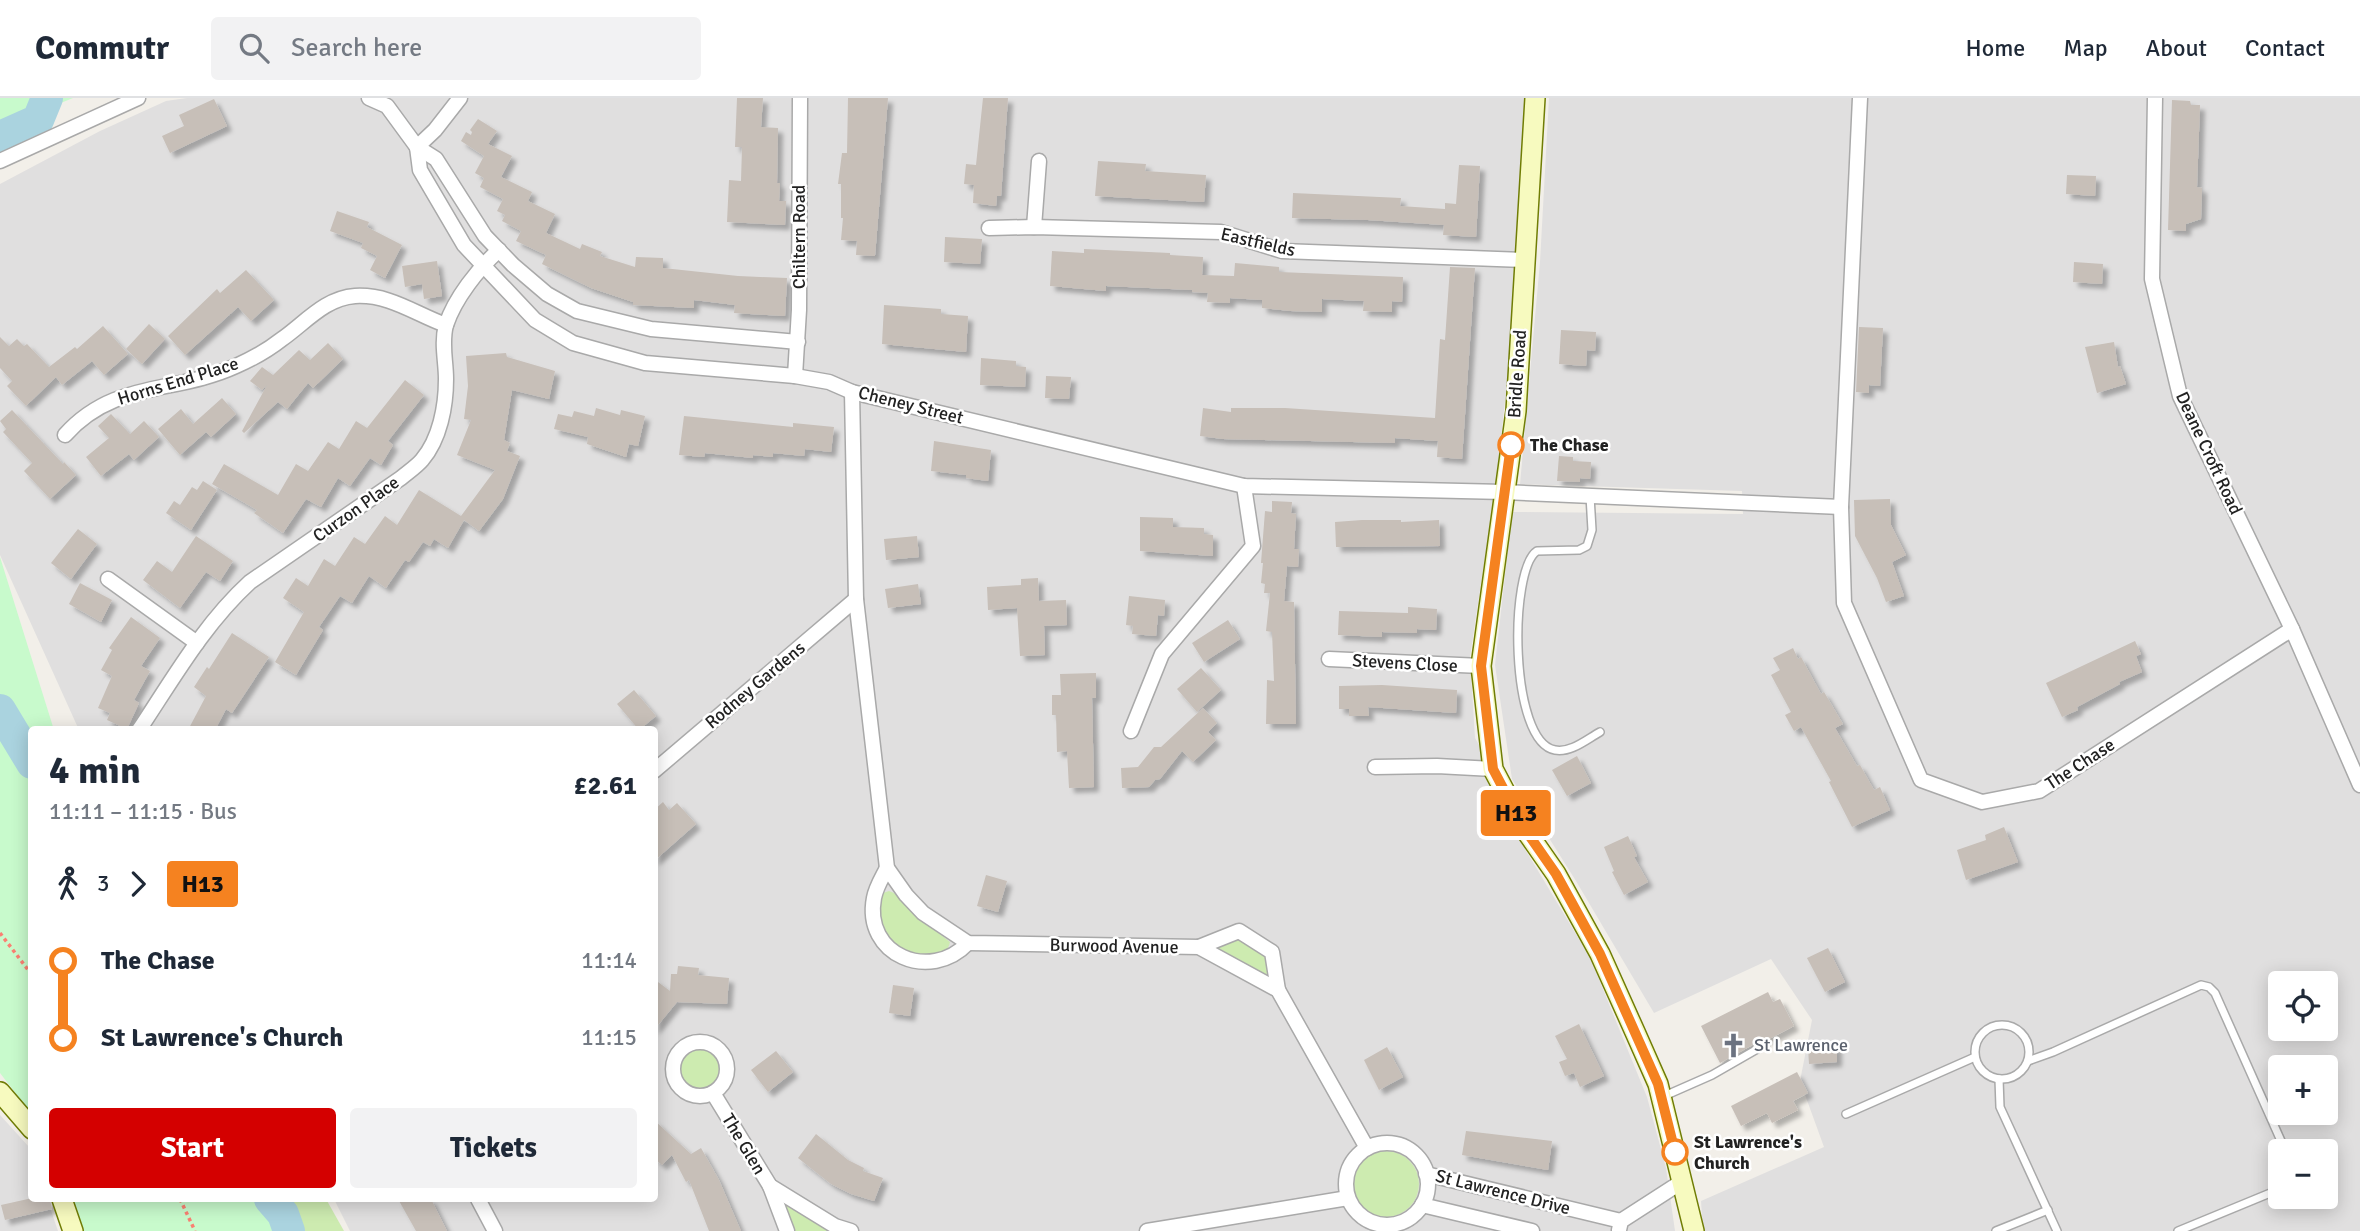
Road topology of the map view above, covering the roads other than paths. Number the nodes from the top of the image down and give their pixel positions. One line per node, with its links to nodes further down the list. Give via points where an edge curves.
1 (138, 98): 9 (street)
2 (369, 98): 8 (street, Cheney Street, via 387,106)
3 (460, 98): 8 (street)
4 (800, 98): 17 (street, Chiltern Road)
5 (1535, 98): 14 (street, Bridle Road)
6 (1860, 98): 24 (street, The Chase)
7 (2155, 98): 27 (street, Deane Croft Road, via 2152,279 2180,396)
8 (417, 147): 13 (street, Cheney Street, via 436,159 485,236); 15 (street, Cheney Street, via 420,170 464,245)
9 (0, 161)
10 (1040, 161): 11 (street)
11 (1034, 227): 12 (street, Eastfields); 14 (street, Eastfields, via 1221,232 1282,251)
12 (989, 228)
13 (499, 250): 15 (street, Curzon Place); 17 (street, Cheney Street, via 547,294 577,311 651,329)
14 (1524, 260): 22 (street, Bridle Road, via 1516,411)
15 (482, 266): 16 (street, Curzon Place); 18 (street, Cheney Street, via 535,320 573,343 645,363)
16 (446, 325): 20 (street, Horns End Place, via 384,298 352,296 318,310 276,344 235,367 117,398 80,418); 28 (street, Curzon Place, via 444,406 436,436 422,460 250,582)
17 (798, 342): 18 (street, Chiltern Road)
18 (795, 376): 19 (street, Cheney Street)
19 (852, 392): 21 (street, Cheney Street); 26 (street)
20 (65, 435)
21 (1244, 486): 22 (street, Cheney Street); 32 (street, via 1253,546 1162,654)
22 (1504, 492): 23 (street); 30 (street, Bridle Road)
23 (1590, 496): 24 (street); 33 (lane, via 1592,530 1587,546 1537,551 1526,565 1519,675 1525,712 1544,745 1556,751 1569,749)
24 (1841, 507): 27 (street, The Chase, via 1844,603 1921,780 1982,802 2039,791)
25 (108, 579): 28 (street)
26 (856, 599): 35 (street, Rodney Gardens); 38 (street)
27 (2292, 629): 37 (street, Deane Croft Road)
28 (197, 643): 31 (street, Curzon Place)
29 (1328, 659): 30 (street, Stevens Close)
30 (1481, 666): 36 (street, Bridle Road)
31 (142, 726)
32 (1131, 731)
33 (1600, 732)
34 (1375, 767): 36 (street)
35 (658, 768)
36 (1493, 769): 48 (street, Bridle Road, via 1600,954)
37 (2360, 785)
38 (887, 868): 39 (street, via 923,913); 39 (street, via 874,900 877,931 885,945 912,962 929,963 960,952)
39 (968, 943): 40 (street, Burwood Avenue)
40 (1199, 947): 41 (street, Burwood Avenue); 41 (street, via 1239,931 1272,951)
41 (1278, 990): 52 (street)
42 (1766, 1044): 48 (lane)
43 (1975, 1057): 44 (lane, via 1978,1038 1985,1030 2004,1025 2022,1033); 45 (lane, via 1988,1076); 49 (lane)
44 (2028, 1061): 45 (lane, via 2017,1075); 51 (lane, via 2201,985 2210,987)
45 (1999, 1079): 61 (lane, via 2000,1107)
46 (0, 1092): 50 (street)
47 (713, 1093): 55 (street, The Glen)
48 (1661, 1097): 54 (street, Bridle Road)
49 (1846, 1114)
50 (28, 1124)
51 (2281, 1139)
52 (1367, 1148): 53 (street, via 1392,1143 1406,1148); 57 (street, via 1349,1168)
53 (1426, 1174): 60 (street); 62 (street, St Lawrence Drive)
54 (1683, 1181): 62 (street, St Lawrence Drive); 69 (street, Bridle Road)
55 (769, 1186): 65 (street); 66 (street, The Glen)
56 (2268, 1194): 72 (lane)
57 (1348, 1198): 60 (street, via 1362,1217 1379,1225 1401,1223); 67 (street)
58 (63, 1202): 63 (street)
59 (480, 1202): 64 (street)
60 (1422, 1205): 68 (street, St Lawrence Drive)
61 (2048, 1210): 70 (lane); 71 (lane)
62 (1620, 1226)
63 (73, 1231)
64 (495, 1231)
65 (787, 1231)
66 (851, 1231)
67 (1147, 1231)
68 (1532, 1231)
69 (1694, 1231)
70 (1996, 1231)
71 (2057, 1231)
72 (2178, 1231)

